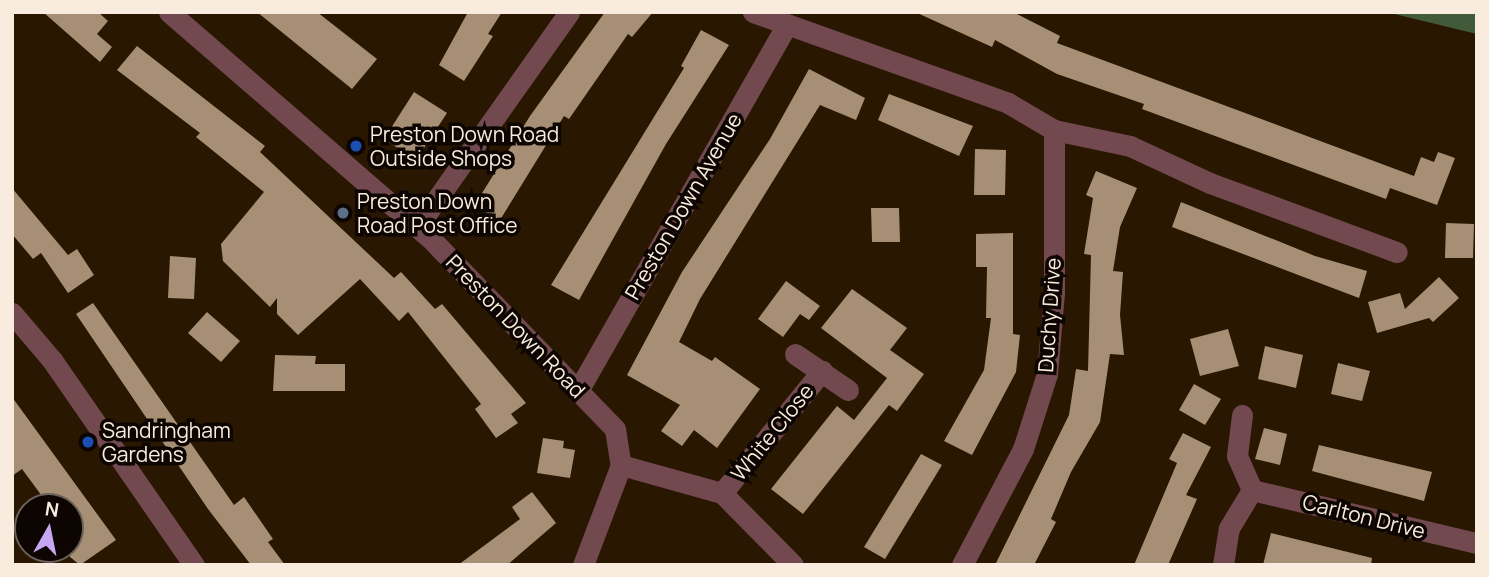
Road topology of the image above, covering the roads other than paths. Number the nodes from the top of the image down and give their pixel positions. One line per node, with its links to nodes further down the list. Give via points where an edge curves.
1 (169, 12): 6 (street, Preston Down Road)
2 (569, 12): 6 (street)
3 (753, 12): 4 (street)
4 (787, 24): 5 (street, via 1008,103); 11 (street, Preston Down Avenue)
5 (1054, 130): 7 (street, via 1130,146 1210,183); 21 (street, Duchy Drive, via 1054,293 1047,374 1023,449)
6 (417, 227): 11 (street, Preston Down Road)
7 (1397, 252)
8 (12, 313): 18 (street, via 52,360)
9 (795, 354): 10 (street, White Close)
10 (822, 372): 12 (street, White Close); 16 (street, White Close)
11 (579, 388): 14 (street, Preston Down Road, via 615,429)
12 (848, 390)
13 (1242, 415): 15 (street, via 1237,456)
14 (621, 465): 16 (street); 19 (street)
15 (1252, 490): 17 (street, Carlton Drive); 22 (street, via 1229,528)
16 (722, 493): 20 (street)
17 (1477, 543)
18 (194, 565)
19 (583, 565)
20 (793, 565)
21 (962, 565)
22 (1223, 565)

